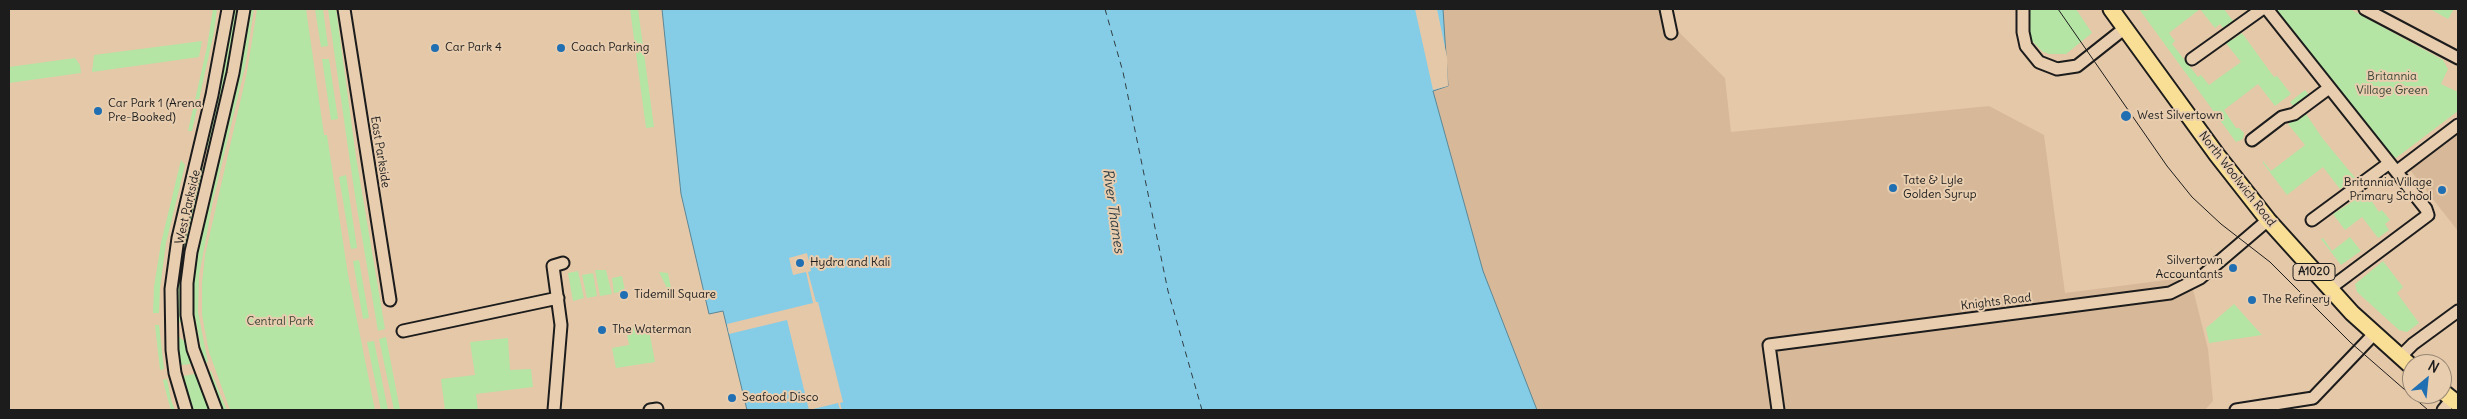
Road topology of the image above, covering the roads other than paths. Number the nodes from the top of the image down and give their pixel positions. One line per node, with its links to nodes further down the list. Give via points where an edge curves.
1 (228, 9): 29 (street, West Parkside, via 212,95 178,238 171,289 172,350)
2 (244, 9): 30 (street, West Parkside, via 187,283 187,315 193,349)
3 (344, 9): 24 (street, East Parkside)
4 (1666, 9): 11 (street)
5 (2023, 9): 10 (street, via 2026,46 2039,62 2057,69 2076,66)
6 (2111, 9): 10 (main road, A1020)
7 (2262, 9): 13 (street)
8 (2267, 9): 14 (street)
9 (2365, 9): 12 (street)
10 (2125, 28): 19 (main road, North Woolwich Road / A1020, via 2216,155)
11 (1671, 32)
12 (2458, 58)
13 (2192, 59)
14 (2329, 88): 16 (street); 17 (street)
15 (2458, 125): 18 (street)
16 (2252, 140)
17 (2388, 164): 20 (street); 22 (street, via 2428,215)
18 (2400, 168)
19 (2268, 220): 22 (main road, North Woolwich Road / A1020); 32 (street, Knights Road, via 2200,278 2170,293 1770,345)
20 (2312, 220)
21 (558, 264): 23 (street)
22 (2329, 289): 27 (main road, North Woolwich Road / A1020)
23 (558, 298): 26 (street); 31 (street, via 560,325)
24 (390, 300)
25 (2458, 311): 28 (street)
26 (403, 331)
27 (2374, 334): 28 (main road, North Woolwich Road / A1020); 33 (street, via 2313,398)
28 (2400, 357)
29 (186, 410)
30 (216, 410)
31 (554, 410)
32 (1778, 410)
33 (2236, 410)

